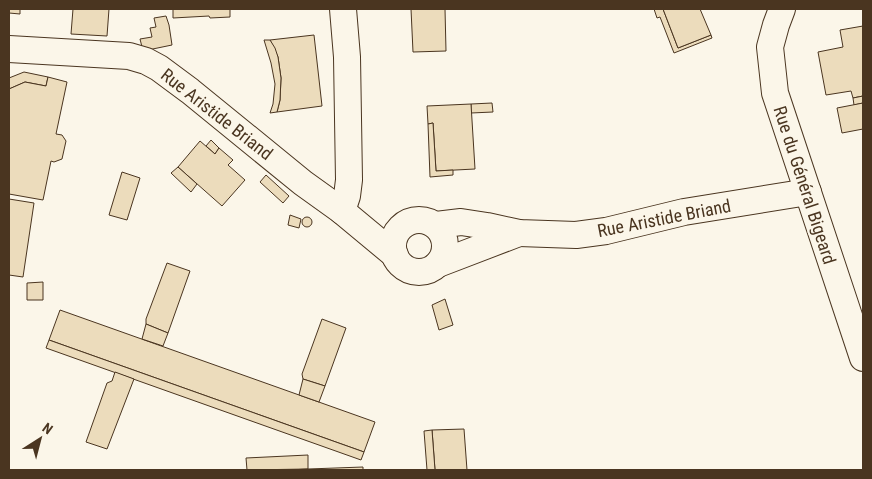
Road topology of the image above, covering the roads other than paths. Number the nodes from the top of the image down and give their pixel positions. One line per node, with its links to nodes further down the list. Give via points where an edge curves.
1 (343, 9): 5 (street, via 349,180)
2 (782, 9): 4 (street, Rue du Général Bigeard, via 770,47 775,93)
3 (9, 49): 5 (street, Rue Aristide Briand, via 129,56 146,61 190,91)
4 (808, 192): 7 (street, Rue Aristide Briand, via 684,212 606,231 576,235); 10 (street, Rue du Général Bigeard)
5 (342, 211): 8 (street, Rue Aristide Briand)
6 (436, 225): 7 (street, Rue Aristide Briand, via 461,222); 8 (street, Rue Aristide Briand, via 420,219 404,224 394,238); 9 (street, via 442,232 446,248)
7 (519, 233): 9 (street, Rue Aristide Briand)
8 (395, 255): 9 (street, Rue Aristide Briand, via 399,262 414,272 423,272)
9 (438, 264)
10 (863, 358)

